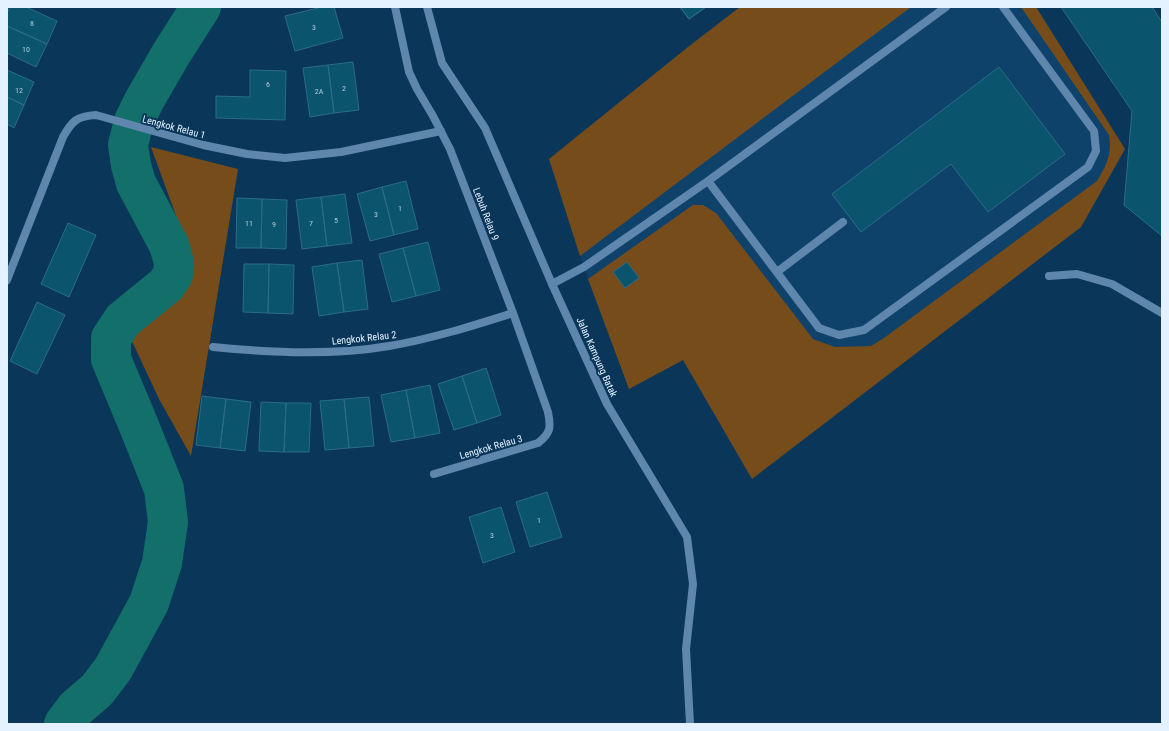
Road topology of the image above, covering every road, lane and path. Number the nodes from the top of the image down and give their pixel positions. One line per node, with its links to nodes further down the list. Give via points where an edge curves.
1 (395, 7): 5 (street, Lebuh Relau 9, via 409,72)
2 (427, 7): 11 (street, Jalan Kampung Batak, via 442,63 485,128)
3 (946, 7): 6 (street)
4 (1003, 7): 8 (street, via 1094,131 1096,151 1088,167 864,330 839,335 819,328)
5 (441, 131): 10 (street, Lengkok Relau 1, via 341,152 285,158 211,147 96,115 75,119 63,137); 12 (street, Lebuh Relau 9)
6 (708, 181): 8 (street); 11 (street, via 584,268)
7 (843, 222): 8 (street)
8 (777, 272)
9 (1049, 276): 13 (street, via 1077,274 1112,284)
10 (7, 280)
11 (552, 284): 17 (street, Jalan Kampung Batak, via 607,404 687,537 694,584 686,649)
12 (513, 313): 14 (street, Lengkok Relau 2, via 452,332 380,347 323,352 247,351); 15 (street, Lebuh Relau 9, via 548,412)
13 (1162, 313)
14 (213, 347)
15 (549, 432): 16 (street, Lengkok Relau 3, via 531,446)
16 (434, 474)
17 (690, 724)

